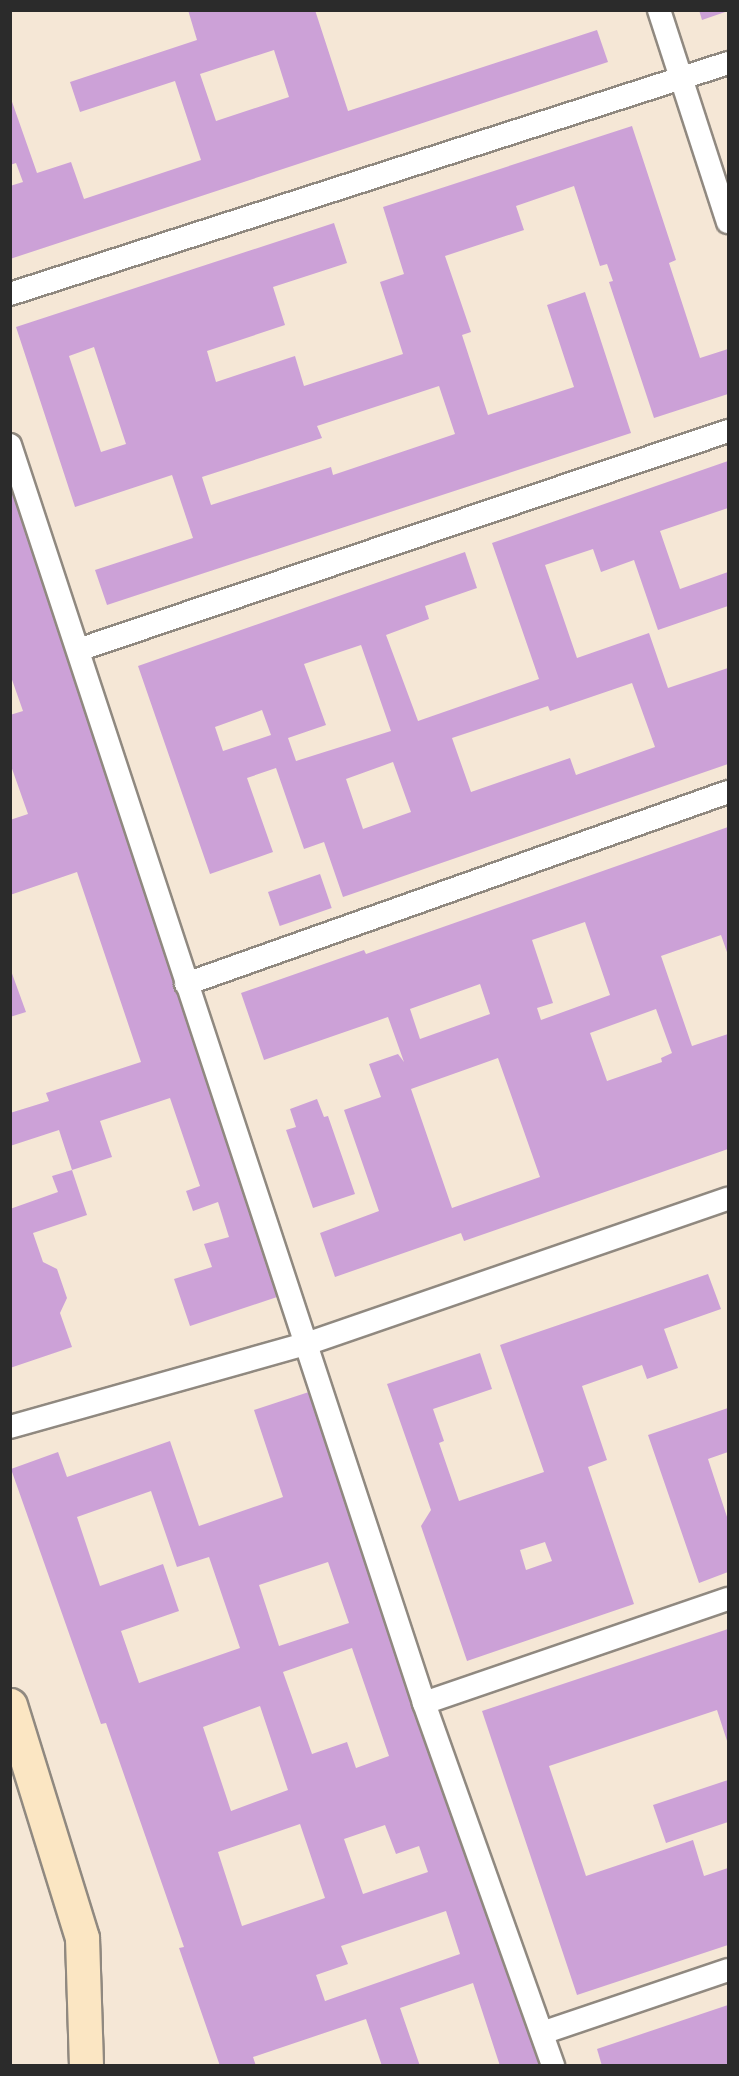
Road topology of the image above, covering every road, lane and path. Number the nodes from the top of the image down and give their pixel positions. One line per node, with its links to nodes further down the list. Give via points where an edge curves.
1 (659, 10): 3 (lane)
2 (729, 63): 3 (lane)
3 (683, 80): 4 (lane); 5 (lane)
4 (729, 222)
5 (10, 294)
6 (729, 431): 8 (lane)
7 (10, 446): 8 (lane)
8 (78, 650): 10 (lane)
9 (729, 792): 10 (lane)
10 (186, 984): 12 (lane)
11 (729, 1199): 12 (lane)
12 (306, 1344): 13 (lane); 15 (lane)
13 (10, 1427)
14 (729, 1599): 15 (lane)
15 (424, 1703): 18 (lane)
16 (10, 1705): 19 (street, via 82,1938)
17 (729, 1970): 18 (lane)
18 (542, 2033): 20 (lane)
19 (86, 2066)
20 (553, 2066)

